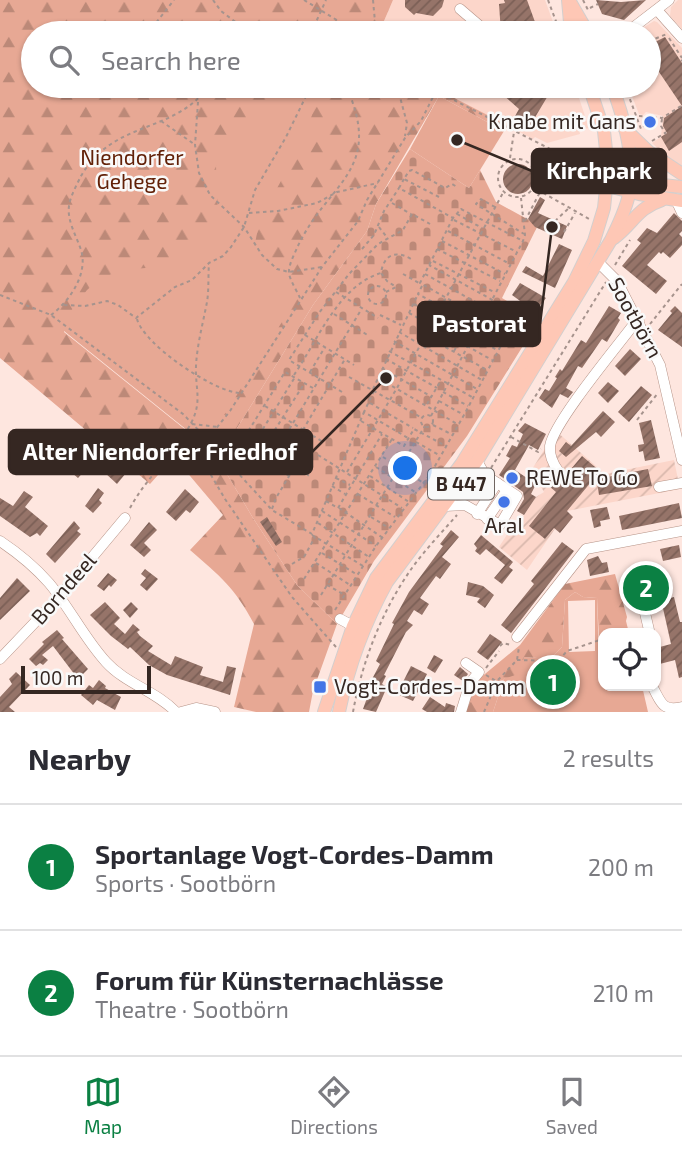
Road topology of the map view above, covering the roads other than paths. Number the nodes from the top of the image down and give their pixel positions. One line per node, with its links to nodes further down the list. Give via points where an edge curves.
1 (569, 0): 6 (main road); 7 (main road)
2 (669, 0): 4 (street)
3 (460, 9): 5 (street)
4 (657, 10): 8 (street); 9 (street)
5 (474, 21)
6 (568, 21)
7 (581, 21)
8 (642, 21)
9 (675, 34)
10 (593, 98): 14 (main road, B 447, via 604,131)
11 (616, 98): 12 (main road, B 447)
12 (625, 129): 15 (main road); 17 (main road, B 447)
13 (588, 169): 14 (street)
14 (608, 169): 16 (main road, B 447)
15 (682, 174)
16 (608, 186): 17 (main road, via 617,182); 38 (main road, B 447, via 588,256 462,463 383,566)
17 (630, 186): 18 (main road); 19 (main road); 21 (main road, B 447)
18 (682, 187)
19 (674, 200): 20 (street); 21 (main road, via 651,204)
20 (682, 213)
21 (611, 240): 22 (main road, B 447)
22 (599, 263): 23 (street, Sootbörn, via 611,272); 25 (main road, B 447)
23 (642, 326): 24 (street, Sootbörn, via 660,365); 26 (street, via 634,324 562,421 550,451)
24 (682, 459)
25 (477, 461): 27 (street); 30 (main road, B 447)
26 (559, 472)
27 (497, 483): 31 (street); 31 (street, via 517,496 500,525)
28 (682, 483): 29 (street)
29 (659, 487)
30 (445, 506): 31 (street, via 465,505); 48 (main road, B 447, via 380,595)
31 (477, 514)
32 (125, 518): 35 (street, Borndeel)
33 (682, 531): 40 (street, via 586,549)
34 (0, 541): 35 (street, via 31,565)
35 (59, 597): 41 (street, Borndeel); 45 (street, via 106,663)
36 (645, 613): 39 (street)
37 (337, 615): 38 (street)
38 (353, 626): 47 (main road, B 447)
39 (649, 628)
40 (518, 641)
41 (0, 659)
42 (466, 663): 49 (street, via 479,672 470,682)
43 (655, 691): 44 (street, via 666,707)
44 (682, 707)
45 (178, 712): 46 (street, via 196,708)
46 (215, 712)
47 (324, 712)
48 (339, 712)
49 (461, 712)

